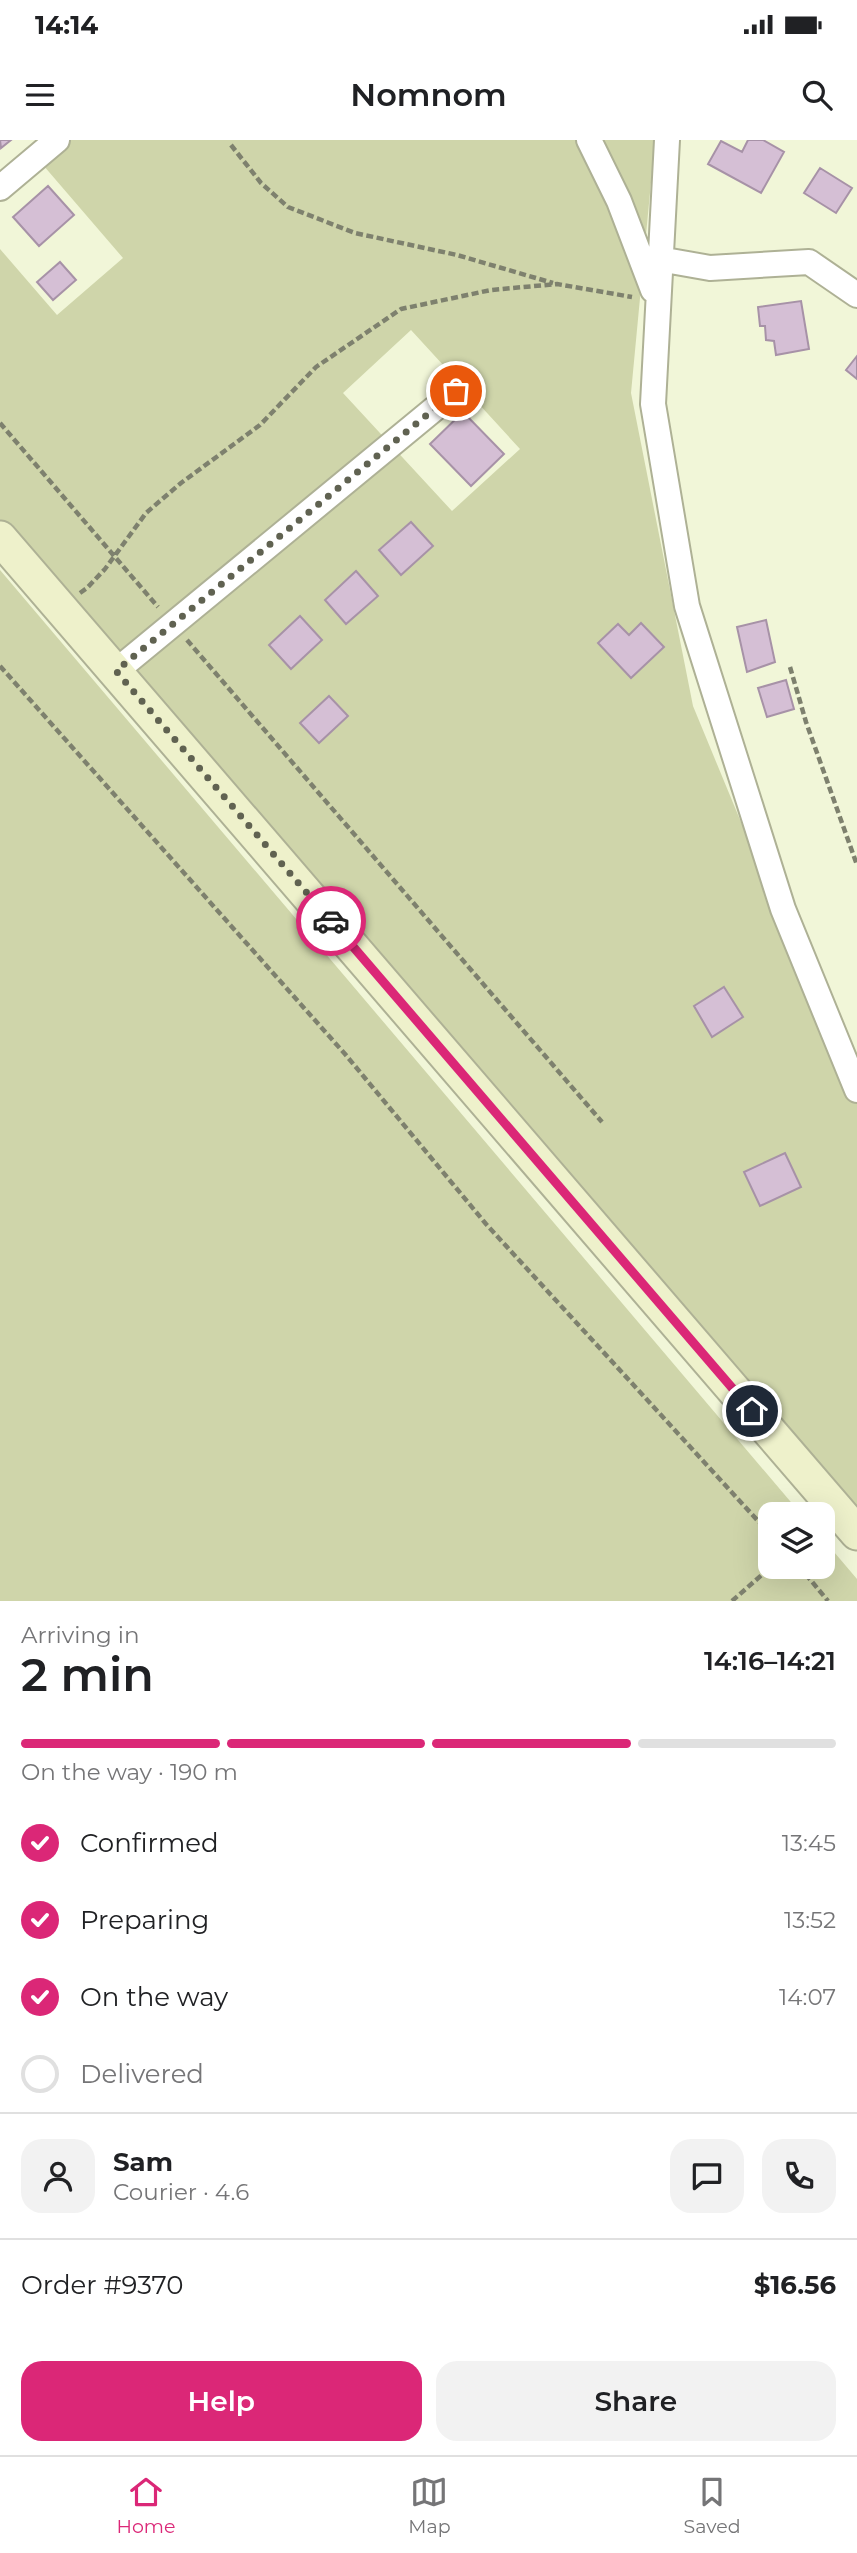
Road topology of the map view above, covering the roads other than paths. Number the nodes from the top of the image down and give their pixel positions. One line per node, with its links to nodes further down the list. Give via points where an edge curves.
1 (57, 140): 4 (street)
2 (589, 140): 7 (street, via 619,201)
3 (667, 140): 5 (street)
4 (0, 188)
5 (659, 260): 6 (street, via 710,268 809,262); 7 (street)
6 (857, 295)
7 (657, 302): 11 (street, via 653,404 687,606 783,909)
8 (456, 391): 10 (street)
9 (0, 538): 10 (main road)
10 (116, 671): 12 (main road)
11 (857, 1090)
12 (857, 1534)

